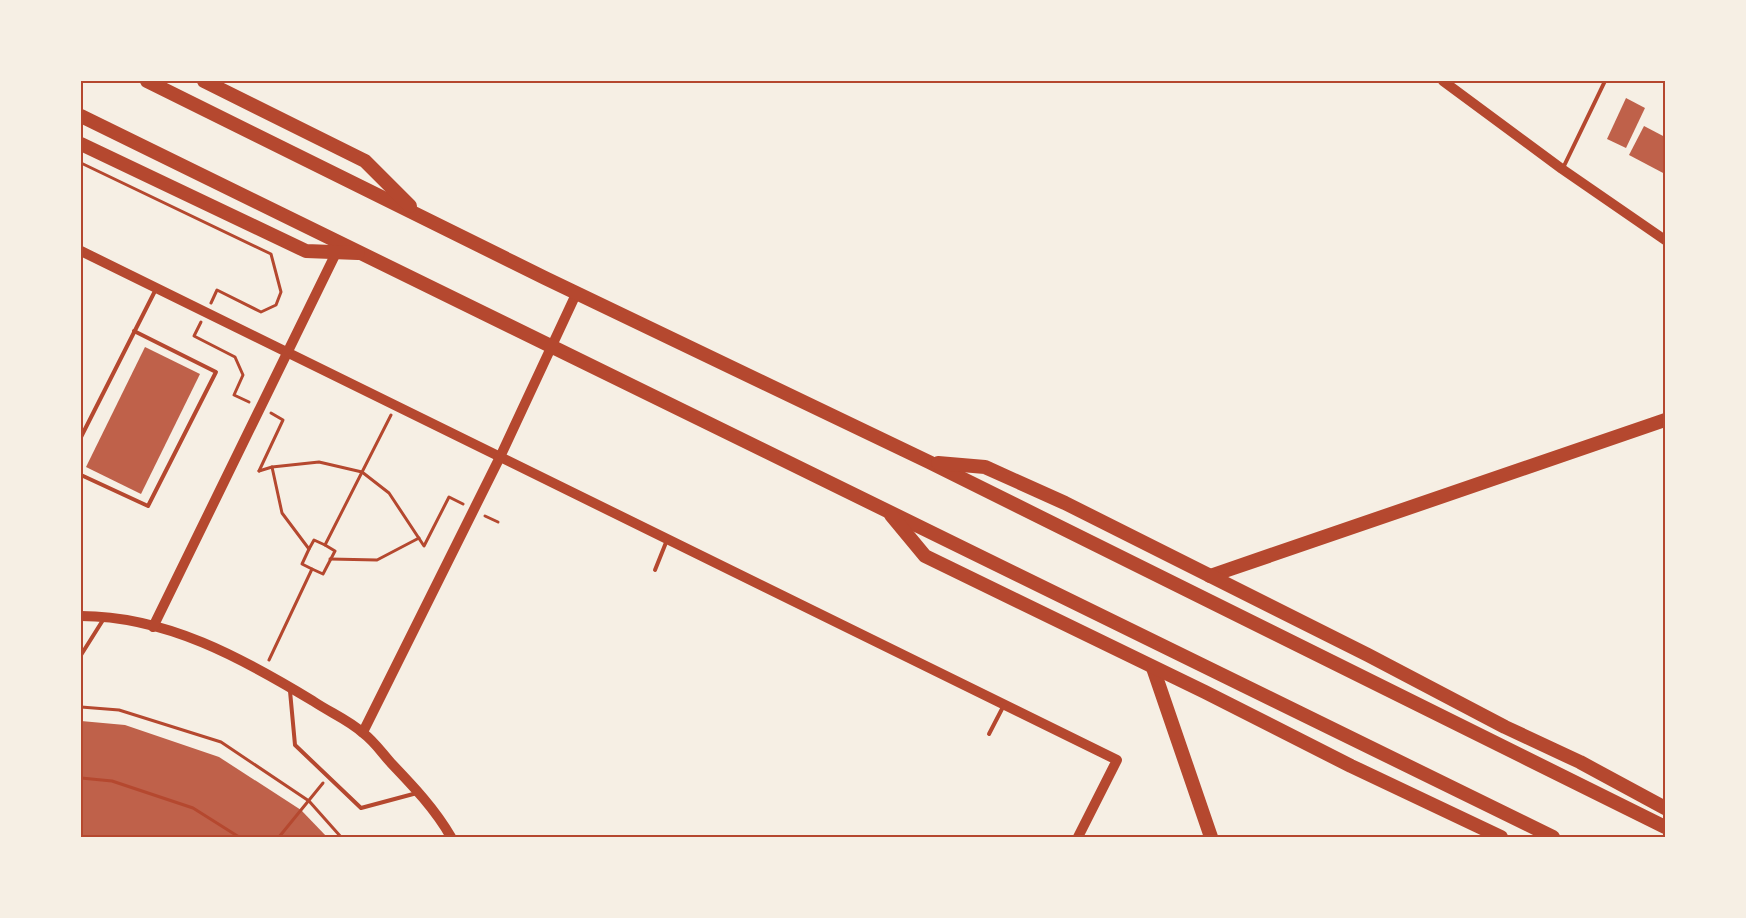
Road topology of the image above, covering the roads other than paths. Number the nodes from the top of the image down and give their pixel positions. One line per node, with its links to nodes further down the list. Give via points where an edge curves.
1 (147, 81): 8 (main road)
2 (204, 81): 6 (main road)
3 (1443, 81): 9 (street)
4 (1605, 81): 9 (lane)
5 (81, 116): 10 (main road)
6 (290, 124): 8 (main road); 12 (main road, via 365,161)
7 (81, 144): 11 (main road)
8 (279, 146): 12 (main road)
9 (1562, 169): 13 (street)
10 (239, 192): 11 (main road); 16 (main road)
11 (227, 213): 15 (main road, via 306,251)
12 (418, 214): 18 (main road)
13 (1665, 240)
14 (81, 251): 17 (street)
15 (336, 253): 16 (main road); 21 (street)
16 (363, 254): 20 (main road)
17 (157, 288): 19 (lane); 21 (street)
18 (577, 292): 20 (street); 25 (main road)
19 (134, 331): 23 (lane); 26 (lane, via 216,372 148,506)
20 (551, 345): 24 (street); 27 (main road)
21 (287, 352): 24 (street); 33 (street)
22 (1665, 420): 30 (main road)
23 (81, 437)
24 (500, 457): 28 (street); 38 (street)
25 (929, 462): 30 (main road, via 985,467); 42 (main road)
26 (81, 475)
27 (888, 511): 35 (main road, via 925,556); 47 (main road)
28 (668, 539): 29 (lane); 37 (street)
29 (655, 570)
30 (1210, 576): 41 (main road)
31 (81, 616): 32 (street)
32 (105, 616): 33 (street); 34 (lane)
33 (153, 627): 36 (street, via 219,648)
34 (81, 655)
35 (1153, 668): 45 (main road); 46 (main road)
36 (290, 687): 38 (street); 40 (lane, via 295,745 362,808)
37 (1004, 705): 39 (lane); 44 (street, via 1117,760)
38 (363, 732): 40 (street)
39 (989, 734)
40 (419, 792): 43 (street)
41 (1664, 808)
42 (1660, 825)
43 (451, 837)
44 (1078, 837)
45 (1211, 837)
46 (1501, 837)
47 (1553, 837)

